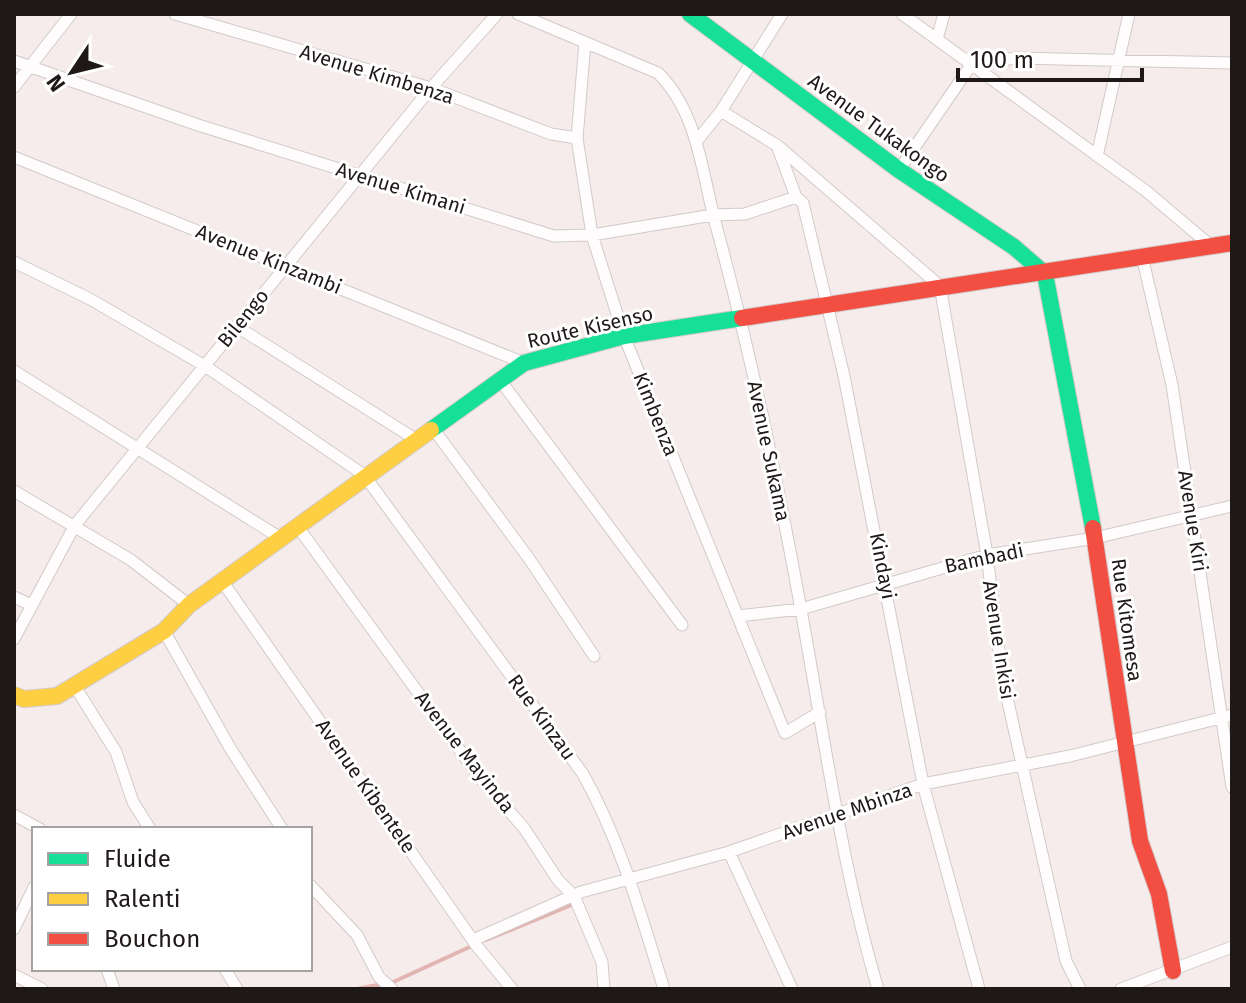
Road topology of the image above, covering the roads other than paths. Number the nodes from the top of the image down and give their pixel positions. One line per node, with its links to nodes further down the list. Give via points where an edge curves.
1 (71, 14): 17 (street)
2 (175, 14): 19 (street, Avenue Kimbenza)
3 (497, 14): 19 (street, Bilengo)
4 (518, 14): 11 (street, Avenue Sukama)
5 (690, 14): 12 (street, Avenue Tukakongo)
6 (782, 14): 12 (street)
7 (902, 14): 10 (street)
8 (944, 14): 10 (street)
9 (1129, 14): 14 (street)
10 (937, 39): 16 (street)
11 (585, 42): 21 (street, Kimbenza); 22 (street, Avenue Sukama, via 658,73 676,90)
12 (754, 60): 20 (street); 26 (street, Avenue Tukakongo)
13 (14, 61): 17 (street, Avenue Kimani)
14 (1118, 61): 15 (street); 16 (street, via 1015,58); 24 (street)
15 (1232, 63)
16 (971, 65): 24 (street); 26 (street)
17 (30, 67): 18 (street); 27 (street, Avenue Kimani)
18 (14, 87)
19 (431, 88): 21 (street, Avenue Kimbenza, via 551,134); 27 (street, Bilengo)
20 (721, 111): 22 (street); 23 (street)
21 (577, 138): 30 (street, Kimbenza)
22 (696, 142): 29 (street, Avenue Sukama)
23 (778, 146): 28 (street, Kindayi); 37 (street)
24 (1097, 156): 32 (street)
25 (14, 157): 35 (street, Avenue Kinzambi)
26 (899, 170): 36 (street, Avenue Tukakongo, via 1014,247)
27 (360, 175): 30 (street, Avenue Kimani, via 554,236); 35 (street, Bilengo)
28 (796, 197): 29 (street, Avenue Kimani, via 745,214); 38 (street, Kindayi, via 803,203)
29 (713, 215): 30 (street, Avenue Kimani); 39 (street, Avenue Sukama)
30 (592, 235): 41 (street, Kimbenza)
31 (1232, 243): 32 (street, Route Kisenso)
32 (1211, 246): 33 (street, Route Kisenso)
33 (1142, 256): 36 (street, Route Kisenso); 52 (street, Avenue Kiri, via 1172,385)
34 (14, 262): 43 (street, Rue Kinzau)
35 (286, 265): 40 (street, Bilengo); 42 (street, Avenue Kinzambi)
36 (1045, 274): 37 (street, Route Kisenso); 55 (street, Rue Kitomesa)
37 (940, 286): 38 (street, Route Kisenso); 57 (street, Avenue Inkisi)
38 (828, 307): 39 (street, Route Kisenso); 59 (street, Kindayi)
39 (741, 319): 41 (street, Route Kisenso); 63 (street, Avenue Sukama)
40 (236, 326): 43 (street, Bilengo); 47 (street)
41 (624, 336): 42 (street, Route Kisenso); 64 (street, Kimbenza)
42 (524, 363): 45 (street, Route Kisenso)
43 (205, 366): 48 (street, Bilengo); 49 (street, Rue Kinzau)
44 (14, 371): 48 (street)
45 (500, 380): 46 (street, Route Kisenso); 65 (street)
46 (432, 427): 47 (street, Route Kisenso); 68 (street)
47 (415, 439): 49 (street, Route Kisenso)
48 (137, 445): 53 (street, Bilengo); 56 (street)
49 (364, 475): 54 (street, Route Kisenso); 83 (street, Rue Kinzau, via 583,774)
50 (14, 491): 53 (street)
51 (1232, 506): 52 (street, Bambadi)
52 (1192, 515): 55 (street, Bambadi); 72 (street, Avenue Kiri)
53 (75, 525): 61 (street, Bilengo); 62 (street)
54 (298, 527): 56 (street, Route Kisenso); 86 (street, Avenue Mayinda, via 480,778)
55 (1095, 538): 57 (street, Bambadi); 73 (street, Rue Kitomesa)
56 (282, 539): 58 (street, Route Kisenso)
57 (987, 555): 59 (street, Bambadi); 74 (street, Avenue Inkisi, via 1002,675)
58 (222, 581): 62 (street, Route Kisenso); 88 (street, Avenue Kibentele)
59 (887, 584): 63 (street, Bambadi); 75 (street, Kindayi)
60 (14, 597): 61 (street)
61 (31, 605): 67 (street, Bilengo)
62 (189, 605): 66 (street, Route Kisenso)
63 (801, 609): 64 (street, Bambadi); 71 (street, Avenue Sukama)
64 (738, 616): 71 (street, Kimbenza, via 785,733)
65 (682, 625)
66 (164, 631): 69 (street, Route Kisenso); 81 (street)
67 (14, 639)
68 (594, 656)
69 (74, 685): 70 (street, Route Kisenso, via 49,699); 80 (street, via 116,752 133,802)
70 (19, 697)
71 (820, 712): 77 (street, Avenue Sukama)
72 (1228, 716): 73 (street, Avenue Mbinza); 76 (street, Avenue Kiri)
73 (1124, 741): 74 (street, Avenue Mbinza); 91 (street, Rue Kitomesa, via 1140,841 1159,894)
74 (1021, 765): 75 (street, Avenue Mbinza); 102 (street, Avenue Inkisi, via 1066,961)
75 (923, 784): 77 (street, Avenue Mbinza); 101 (street, Kindayi)
76 (1232, 787)
77 (838, 812): 82 (street, Avenue Mbinza); 100 (street, Avenue Sukama)
78 (14, 815): 79 (street)
79 (36, 827)
80 (149, 827)
81 (281, 827)
82 (729, 852): 83 (street, Avenue Mbinza); 99 (street)
83 (630, 879): 86 (street, Avenue Mbinza); 98 (street, Rue Kinzau)
84 (312, 887): 93 (street, via 357,935 379,977)
85 (32, 891): 87 (street)
86 (574, 896): 88 (street, Avenue Mbinza); 97 (street, Avenue Mayinda, via 602,962)
87 (14, 929)
88 (472, 939): 96 (street, Avenue Kibentele)
89 (1232, 947): 91 (street)
90 (226, 971): 95 (street)
91 (1173, 971): 103 (street)
92 (14, 975): 94 (street)
93 (391, 987)
94 (42, 989)
95 (237, 989)
96 (512, 989)
97 (604, 989)
98 (664, 989)
99 (792, 989)
100 (878, 989)
101 (979, 989)
102 (1080, 989)
103 (1121, 989)

